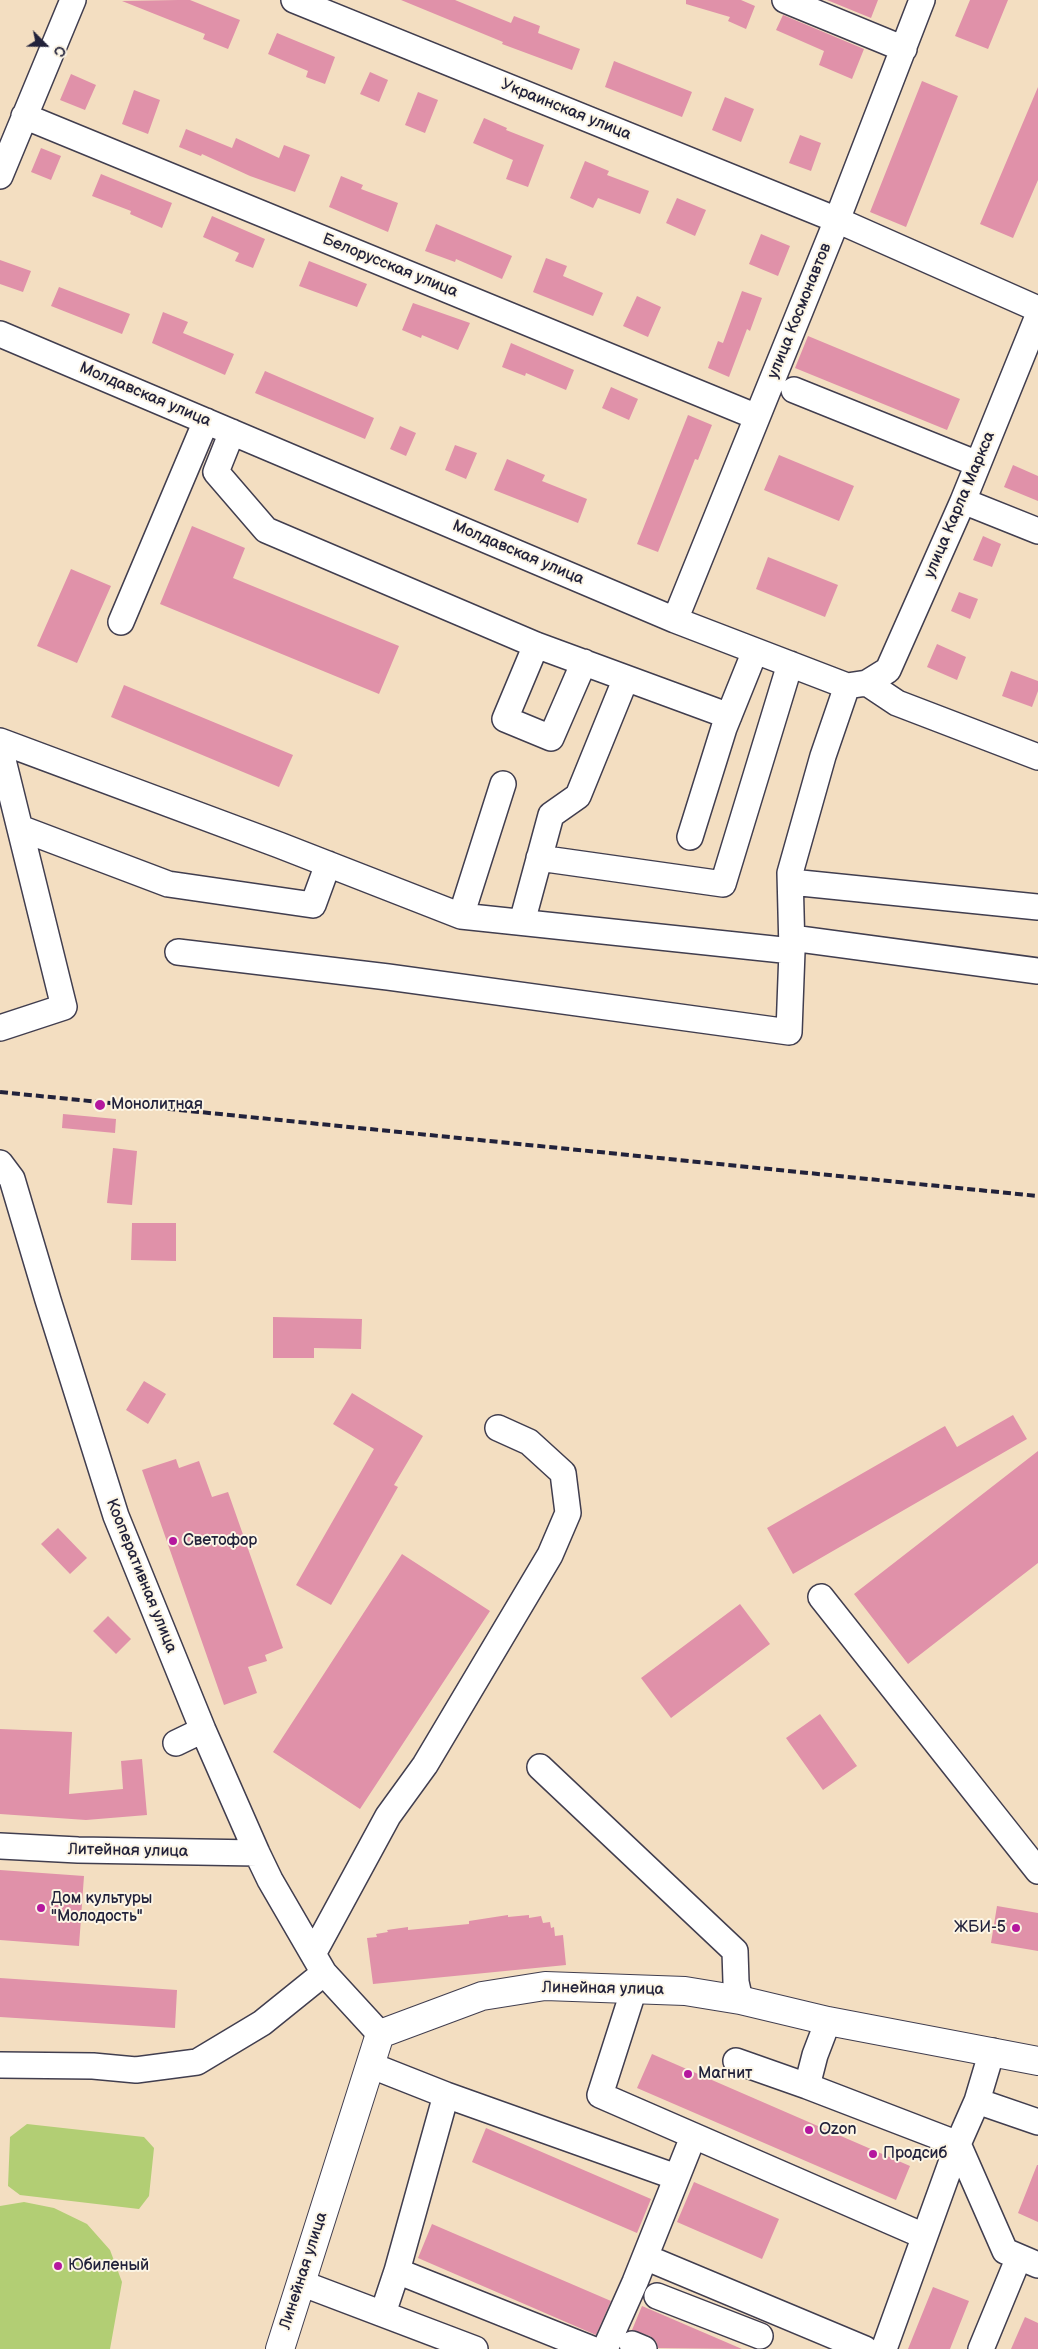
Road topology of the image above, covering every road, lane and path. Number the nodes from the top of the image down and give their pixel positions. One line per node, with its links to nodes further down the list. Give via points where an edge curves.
1 (73, 0): 6 (street)
2 (294, 0): 8 (street, Украинская улица)
3 (785, 0): 5 (street)
4 (922, 0): 5 (street, улица Космонавтов)
5 (904, 49): 8 (street, улица Космонавтов)
6 (24, 116): 7 (street); 13 (street, Белорусская улица)
7 (0, 176)
8 (837, 220): 9 (street, Украинская улица); 13 (street, улица Космонавтов)
9 (1038, 309)
10 (1038, 316): 16 (street, улица Карла Маркса)
11 (0, 334): 14 (street, Молдавская улица)
12 (794, 390): 16 (street)
13 (757, 416): 19 (street, улица Космонавтов)
14 (206, 421): 15 (street, Молдавская улица); 20 (street)
15 (232, 432): 19 (street, Молдавская улица); 21 (street, via 216,472 266,530)
16 (978, 464): 17 (street, улица Карла Маркса)
17 (963, 501): 18 (street); 26 (street, улица Карла Маркса, via 888,670)
18 (1038, 532)
19 (675, 620): 22 (street, Молдавская улица)
20 (121, 622)
21 (536, 645): 23 (street); 23 (street, via 505,719 551,738)
22 (755, 650): 24 (street, Молдавская улица); 27 (street)
23 (584, 662): 25 (street)
24 (790, 664): 26 (street, Молдавская улица); 34 (street, via 724,884)
25 (626, 678): 27 (street); 34 (street, via 578,796 551,815)
26 (857, 684): 30 (street, Молдавская улица, via 897,703); 36 (street, via 823,756 790,873)
27 (729, 716): 33 (street)
28 (0, 741): 35 (street)
29 (0, 748): 32 (street)
30 (1038, 757)
31 (503, 784): 38 (street)
32 (20, 828): 35 (street, via 168,884 313,906); 43 (street, via 64,1007)
33 (690, 837)
34 (539, 858): 39 (street)
35 (328, 864): 38 (street)
36 (791, 882): 37 (street); 40 (street)
37 (1038, 907)
38 (461, 916): 39 (street)
39 (522, 922): 40 (street)
40 (792, 944): 41 (street, via 789,1032); 42 (street)
41 (178, 952)
42 (1038, 971)
43 (0, 1028)
44 (0, 1163): 47 (street, Кооперативная улица, via 12,1179 116,1516)
45 (498, 1428): 53 (street, via 529,1442 563,1473 568,1513 550,1555 425,1765 388,1816)
46 (821, 1597): 52 (street)
47 (204, 1730): 48 (street); 51 (street, Кооперативная улица)
48 (176, 1743)
49 (540, 1767): 55 (street, via 735,1951)
50 (0, 1846): 51 (street, Литейная улица)
51 (257, 1853): 53 (street, Кооперативная улица)
52 (1038, 1871)
53 (318, 1964): 57 (street, Кооперативная улица); 61 (street, via 262,2023 197,2062 136,2070)
54 (634, 1989): 55 (main road, Линейная улица, via 685,1991); 57 (main road, Линейная улица, via 545,1986 482,1996); 67 (street, via 600,2096)
55 (740, 2000): 56 (main road, Линейная улица)
56 (828, 2021): 58 (main road, Линейная улица); 63 (street)
57 (380, 2034): 62 (main road, Линейная улица)
58 (992, 2051): 60 (main road, Линейная улица); 65 (street)
59 (736, 2061): 63 (street)
60 (1038, 2061)
61 (0, 2065)
62 (370, 2065): 64 (street); 74 (main road, Линейная улица)
63 (807, 2086): 68 (street)
64 (446, 2095): 69 (street); 73 (street)
65 (977, 2101): 66 (street); 68 (street)
66 (1038, 2122)
67 (693, 2137): 69 (street); 70 (street)
68 (958, 2144): 70 (street); 72 (street, via 1005,2251)
69 (676, 2177): 71 (street)
70 (924, 2236): 84 (street)
71 (645, 2257): 77 (street); 82 (street)
72 (1029, 2261): 85 (street)
73 (397, 2272): 76 (street); 81 (street)
74 (301, 2283): 76 (street); 79 (main road, Линейная улица)
75 (657, 2296): 78 (street)
76 (383, 2313): 80 (street)
77 (789, 2318): 78 (street); 83 (street)
78 (757, 2343)
79 (280, 2349)
80 (475, 2349)
81 (592, 2349)
82 (605, 2349)
83 (865, 2349)
84 (884, 2349)
85 (980, 2349)

